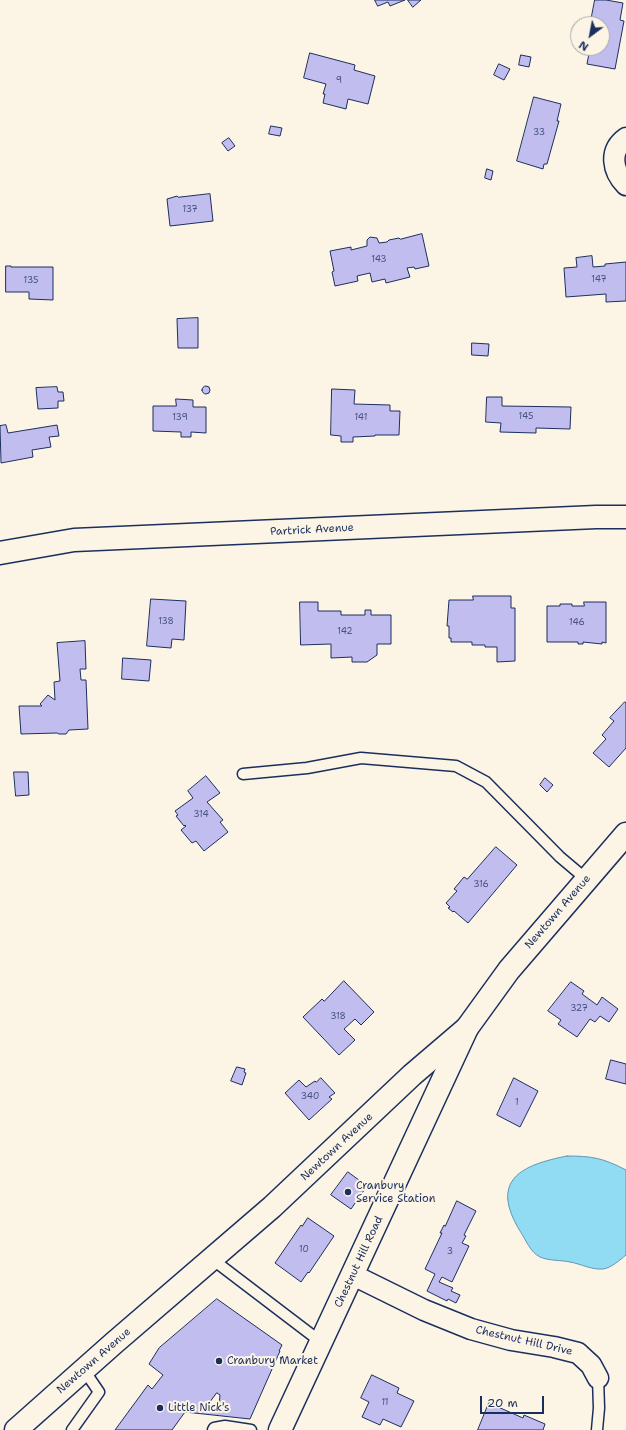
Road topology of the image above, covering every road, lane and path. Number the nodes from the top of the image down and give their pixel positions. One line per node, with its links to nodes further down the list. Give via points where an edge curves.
1 (626, 138): 2 (street, via 617,148 614,168)
2 (626, 185)
3 (626, 517): 4 (street, Partrick Avenue, via 74,540)
4 (0, 553)
5 (243, 774): 7 (lane, via 307,768 361,758 456,766 486,782 560,857)
6 (626, 834): 7 (street, Newtown Avenue)
7 (586, 879): 8 (street, Newtown Avenue, via 509,970)
8 (467, 1028): 9 (street, Newtown Avenue); 10 (street, Chestnut Hill Road)
9 (212, 1259): 11 (lane); 12 (street, Newtown Avenue)
10 (353, 1276): 11 (street, Chestnut Hill Road); 13 (street, Chestnut Hill Drive, via 424,1310 472,1329 511,1340 578,1353 591,1365)
11 (321, 1342): 18 (street, Chestnut Hill Road)
12 (84, 1370): 14 (street, Newtown Avenue); 15 (lane, via 99,1392)
13 (598, 1378): 19 (lane)
14 (16, 1430)
15 (72, 1430)
16 (213, 1430): 17 (lane, via 225,1426)
17 (251, 1430)
18 (280, 1430)
19 (597, 1430)

